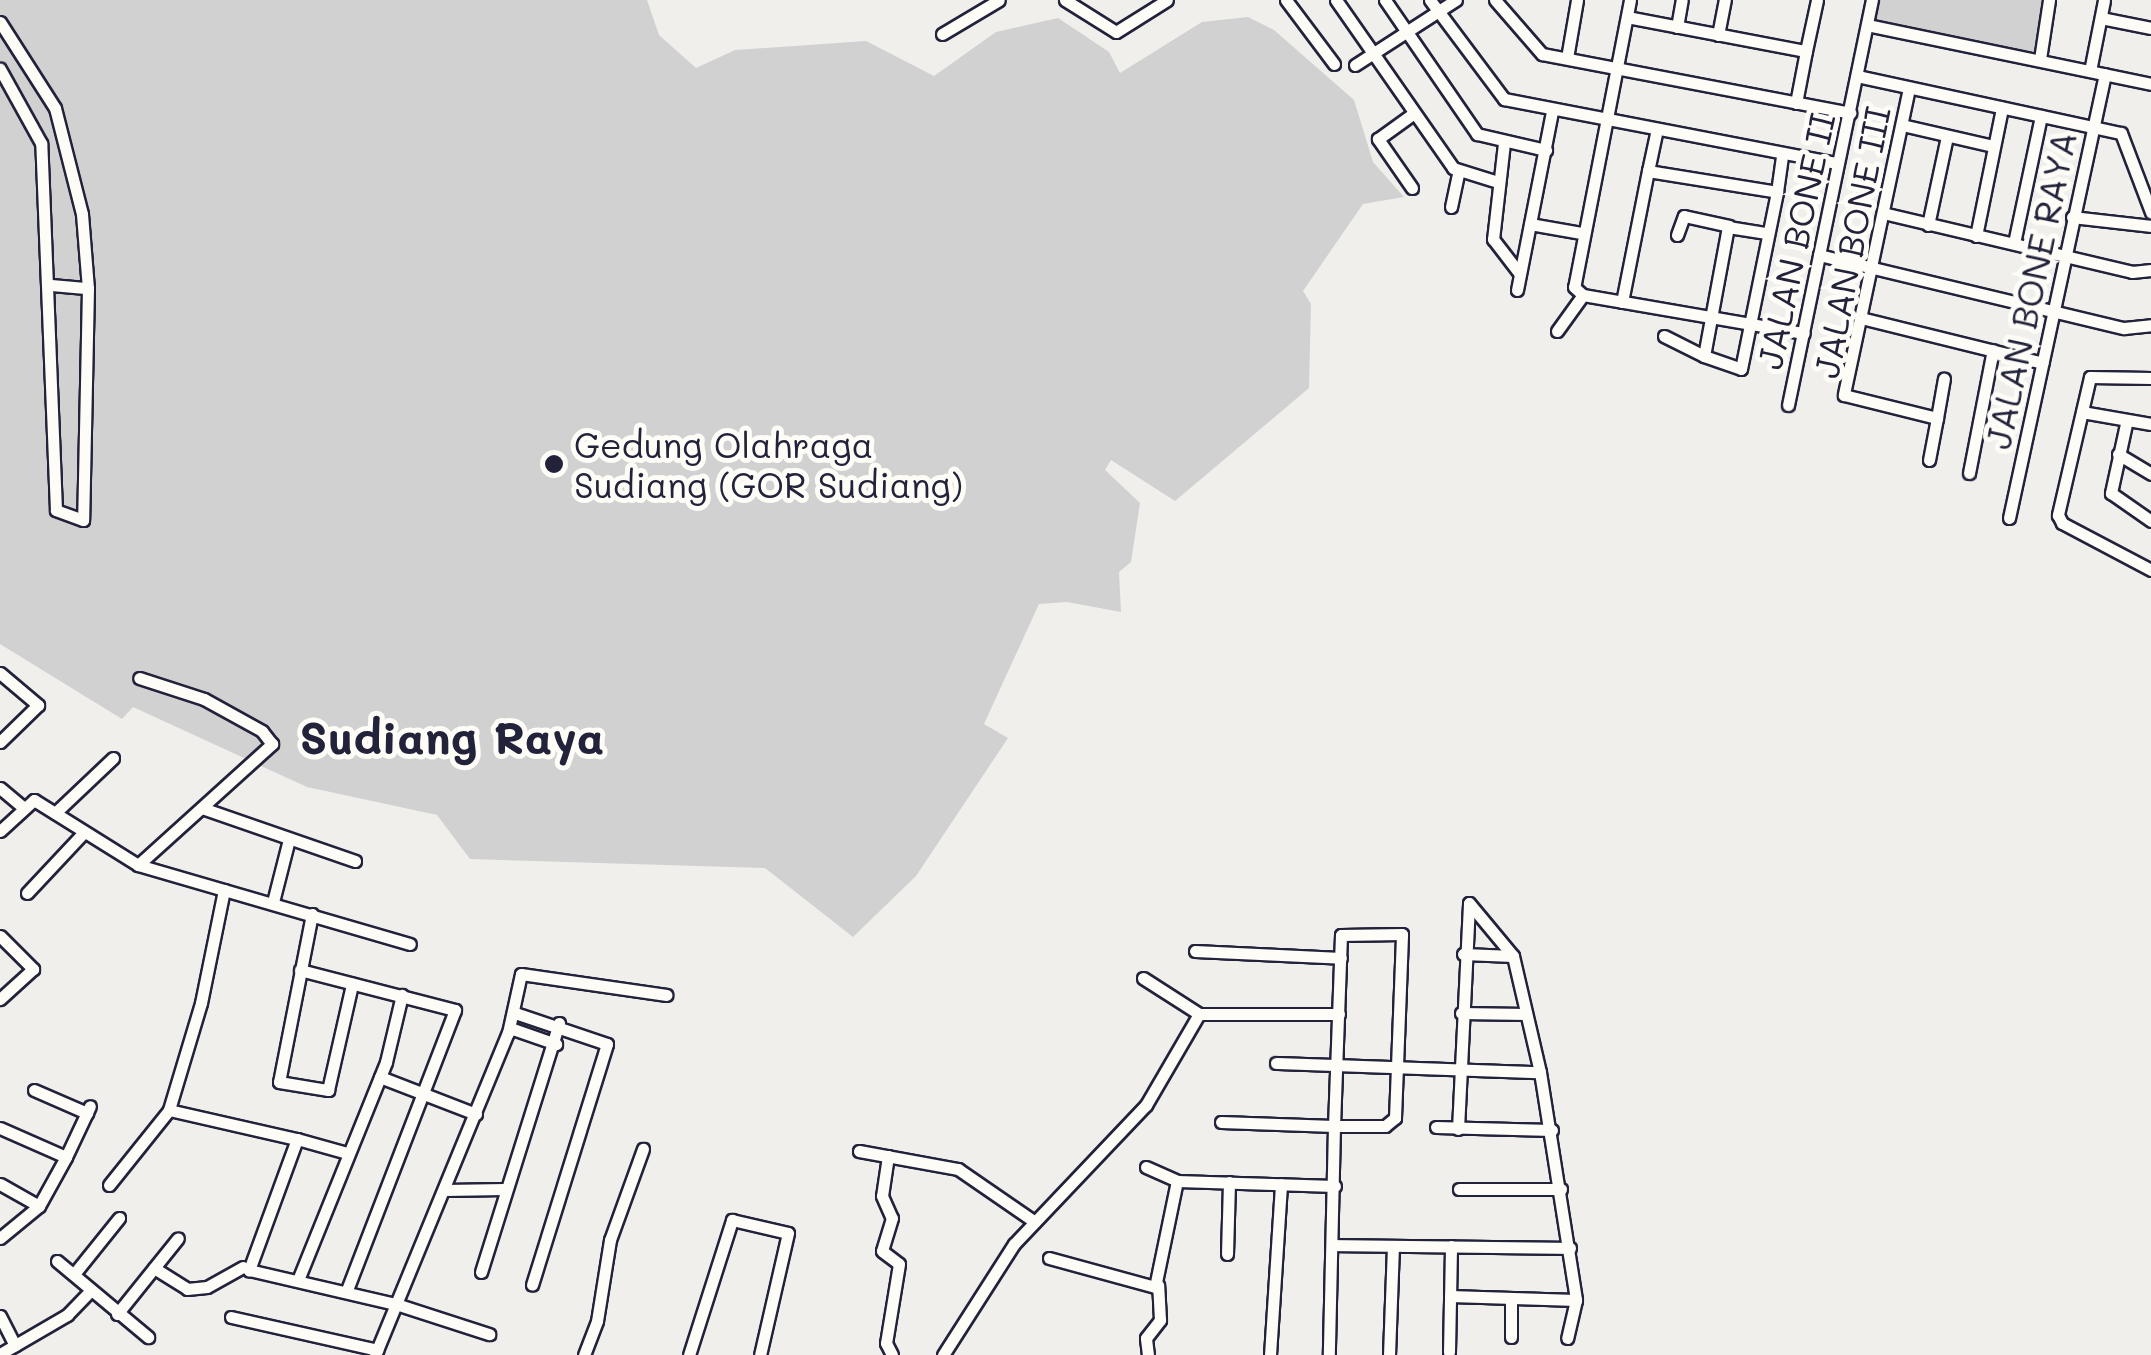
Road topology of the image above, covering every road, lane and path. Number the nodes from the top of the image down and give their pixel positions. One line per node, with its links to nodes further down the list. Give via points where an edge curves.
1 (998, 0): 26 (street)
2 (1167, 0): 16 (street, via 1116,32)
3 (1286, 0): 32 (street)
4 (1336, 0): 29 (street)
5 (1385, 0): 25 (street)
6 (1456, 0): 17 (street)
7 (1495, 0): 30 (street, via 1533,50)
8 (1564, 0): 18 (street)
9 (1630, 0): 19 (street)
10 (1682, 0): 23 (street)
11 (1724, 0): 27 (street)
12 (1817, 0): 28 (street)
13 (1872, 0): 22 (street, JALAN BONE II)
14 (2049, 0): 31 (street)
15 (2104, 0): 20 (street)
16 (1068, 1)
17 (1434, 6): 25 (street); 43 (street, via 1504,100)
18 (1575, 6): 30 (street)
19 (1626, 17): 23 (street); 35 (street)
20 (2101, 18): 24 (street); 36 (street)
21 (0, 22): 81 (street, via 66,139)
22 (1867, 25): 31 (street); 38 (street, JALAN BONE II)
23 (1677, 27): 27 (street)
24 (2151, 28)
25 (1407, 31): 29 (street); 52 (street, via 1477,134)
26 (942, 34)
27 (1718, 35): 28 (street)
28 (1806, 51): 41 (street)
29 (1374, 53): 33 (street); 45 (street)
30 (1567, 58): 35 (street)
31 (2040, 59): 36 (street)
32 (1334, 64)
33 (1354, 65)
34 (0, 69): 80 (street, via 42,143)
35 (1615, 69): 41 (street); 47 (street)
36 (2090, 71): 37 (street)
37 (2105, 74): 39 (street); 49 (street, JALAN BONE RAYA)
38 (1856, 82): 40 (street); 44 (street, JALAN BONE II)
39 (2151, 84)
40 (1909, 88): 42 (street); 48 (street, JALAN BONE III)
41 (1796, 103): 44 (street)
42 (2002, 108): 46 (street); 53 (street)
43 (1552, 111): 47 (street); 54 (street)
44 (1850, 112): 56 (street, JALAN BONE II)
45 (1414, 113): 58 (street); 60 (street, via 1378,139)
46 (2040, 116): 49 (street); 74 (street)
47 (1605, 118): 50 (street); 70 (street)
48 (1902, 125): 51 (street); 64 (street, JALAN BONE III)
49 (2093, 127): 63 (street, via 2123,134); 65 (street, JALAN BONE RAYA)
50 (1657, 129): 55 (street); 57 (street)
51 (1947, 136): 53 (street); 67 (street)
52 (1504, 142): 54 (street); 59 (street)
53 (1993, 146): 73 (street)
54 (1546, 150): 66 (street)
55 (1782, 156): 56 (street); 61 (street)
56 (1836, 163): 76 (street, JALAN BONE II)
57 (1648, 171): 61 (street); 84 (street)
58 (1458, 174): 59 (street); 62 (street)
59 (1498, 182): 79 (street, via 1493,238)
60 (1412, 188)
61 (1776, 192): 71 (street)
62 (1451, 207)
63 (2151, 212)
64 (1882, 213): 67 (street); 77 (street, JALAN BONE III)
65 (2072, 217): 69 (street); 75 (street, JALAN BONE RAYA)
66 (1530, 224): 70 (street); 79 (street)
67 (1928, 224): 73 (street)
68 (1730, 226): 71 (street); 72 (street, via 1684,216); 86 (street)
69 (2151, 226)
70 (1582, 234): 83 (street, via 1572,280)
71 (1767, 234): 88 (street)
72 (1677, 235)
73 (1976, 236): 74 (street)
74 (2014, 243): 75 (street)
75 (2064, 254): 78 (street, via 2132,272); 85 (street, JALAN BONE RAYA)
76 (1819, 255): 77 (street); 91 (street, JALAN BONE II)
77 (1872, 266): 85 (street); 87 (street, JALAN BONE III)
78 (2151, 270)
79 (1520, 274): 82 (street)
80 (51, 285): 81 (street); 81 (street, via 56,510 83,520)
81 (88, 288)
82 (1518, 290)
83 (1583, 295): 84 (street); 90 (street)
84 (1622, 302): 86 (street)
85 (2054, 309): 89 (street, via 2124,328); 95 (street, JALAN BONE RAYA)
86 (1711, 314): 88 (street); 94 (street)
87 (1861, 318): 93 (street); 100 (street, JALAN BONE III, via 1844,395)
88 (1750, 321): 91 (street); 94 (street, via 1740,369)
89 (2151, 325)
90 (1557, 331)
91 (1804, 332): 98 (street, JALAN BONE II)
92 (1664, 336): 94 (street)
93 (1993, 350): 95 (street); 105 (street)
94 (1704, 356)
95 (2043, 363): 107 (street, JALAN BONE RAYA)
96 (2151, 378): 99 (street, via 2094,376)
97 (1944, 379): 100 (street)
98 (1788, 405)
99 (2082, 412): 101 (street); 109 (street, via 2058,519)
100 (1936, 418): 104 (street)
101 (2126, 424): 102 (street); 103 (street)
102 (2151, 424)
103 (2118, 454): 106 (street); 108 (street, via 2111,493)
104 (1929, 460)
105 (1968, 472)
106 (2151, 474)
107 (2010, 518)
108 (2151, 521)
109 (2151, 570)
110 (0, 672): 112 (street, via 38,705)
111 (138, 678): 116 (street, via 204,700 271,739 262,757)
112 (0, 742)
113 (113, 758): 117 (street)
114 (0, 788): 115 (street)
115 (23, 807): 117 (street, via 34,800); 118 (street)
116 (202, 808): 120 (street); 122 (street)
117 (55, 813): 119 (street)
118 (0, 831)
119 (84, 832): 122 (street); 124 (street)
120 (289, 839): 121 (street); 125 (street)
121 (355, 861)
122 (138, 864): 123 (street)
123 (224, 890): 125 (street); 155 (street, via 201,1003)
124 (27, 894)
125 (272, 902): 126 (street)
126 (312, 914): 128 (street); 133 (street)
127 (0, 936): 138 (street, via 34,969)
128 (410, 944)
129 (1196, 951): 132 (street)
130 (1463, 954): 131 (street); 131 (street, via 1469,903); 140 (street)
131 (1513, 956): 143 (street)
132 (1341, 958): 142 (street); 149 (street, via 1342,931 1402,934)
133 (300, 970): 135 (street); 135 (street, via 277,1070 283,1084 328,1090)
134 (1143, 978): 141 (street)
135 (352, 984): 136 (street)
136 (402, 995): 152 (street); 154 (street, via 455,1010)
137 (666, 995): 139 (street, via 524,971)
138 (0, 1000)
139 (515, 1013): 144 (street); 145 (street)
140 (1461, 1013): 143 (street); 150 (street)
141 (1199, 1014): 142 (street); 182 (street, via 1146,1105)
142 (1339, 1014): 148 (street)
143 (1526, 1014): 151 (street)
144 (559, 1023): 146 (street); 197 (street, via 607,1044)
145 (510, 1028): 146 (street); 156 (street)
146 (556, 1044): 177 (street)
147 (1276, 1063): 148 (street)
148 (1336, 1067): 149 (street); 158 (street)
149 (1399, 1068): 150 (street); 158 (street, via 1397,1112 1390,1124)
150 (1458, 1070): 151 (street); 161 (street)
151 (1540, 1072): 162 (street)
152 (380, 1078): 154 (street); 166 (street)
153 (34, 1090): 168 (street, via 88,1110)
154 (423, 1093): 156 (street); 200 (street)
155 (169, 1110): 163 (street); 174 (street)
156 (476, 1114): 179 (street)
157 (1221, 1122): 158 (street)
158 (1334, 1126): 175 (street)
159 (0, 1128): 168 (street)
160 (1436, 1128): 161 (street)
161 (1458, 1129): 162 (street)
162 (1552, 1130): 176 (street)
163 (297, 1139): 166 (street); 196 (street, via 249,1270)
164 (643, 1149): 216 (street, via 614,1224 597,1321)
165 (859, 1151): 167 (street)
166 (347, 1154): 196 (street)
167 (888, 1156): 182 (street, via 958,1169); 219 (street, via 882,1196 892,1218 882,1251 899,1264 886,1343)
168 (66, 1157): 180 (street)
169 (1146, 1168): 170 (street)
170 (1177, 1181): 171 (street); 198 (street)
171 (1229, 1182): 173 (street); 189 (street)
172 (0, 1184): 180 (street)
173 (1281, 1184): 175 (street); 222 (street)
174 (110, 1185)
175 (1334, 1186): 185 (street)
176 (1561, 1188): 178 (street); 188 (street)
177 (505, 1189): 179 (street); 194 (street)
178 (1459, 1189)
179 (444, 1190): 204 (street)
180 (40, 1206): 183 (street)
181 (119, 1218): 195 (street)
182 (1036, 1222): 220 (street, via 1014,1244)
183 (0, 1238)
184 (178, 1238): 193 (street)
185 (1332, 1245): 187 (street); 223 (street)
186 (1451, 1246): 187 (street); 188 (street); 201 (street)
187 (1392, 1247): 224 (street)
188 (1570, 1248): 203 (street)
189 (1227, 1254)
190 (1048, 1258): 198 (street)
191 (57, 1261): 195 (street)
192 (243, 1267): 193 (street, via 233,1266 207,1287 187,1289)
193 (154, 1268): 205 (street)
194 (481, 1272)
195 (74, 1274): 199 (street)
196 (298, 1280): 200 (street)
197 (532, 1284)
198 (1158, 1286): 221 (street, via 1160,1320 1146,1338)
199 (90, 1291): 205 (street); 212 (street, via 67,1314)
200 (346, 1292): 204 (street)
201 (1450, 1296): 202 (street); 214 (street)
202 (1512, 1299): 203 (street); 210 (street)
203 (1576, 1300): 211 (street)
204 (400, 1304): 208 (street); 213 (street)
205 (117, 1314): 209 (street)
206 (0, 1316): 212 (street)
207 (230, 1318): 213 (street)
208 (489, 1334)
209 (148, 1337)
210 (1512, 1337)
211 (1567, 1338)
212 (15, 1345): 215 (street)
213 (376, 1352)
214 (1450, 1352)
215 (0, 1354)
216 (584, 1355)
217 (689, 1355): 218 (street, via 732,1220 788,1232)
218 (760, 1355)
219 (892, 1355)
220 (943, 1355)
221 (1148, 1355)
222 (1270, 1355)
223 (1329, 1355)
224 (1389, 1355)

